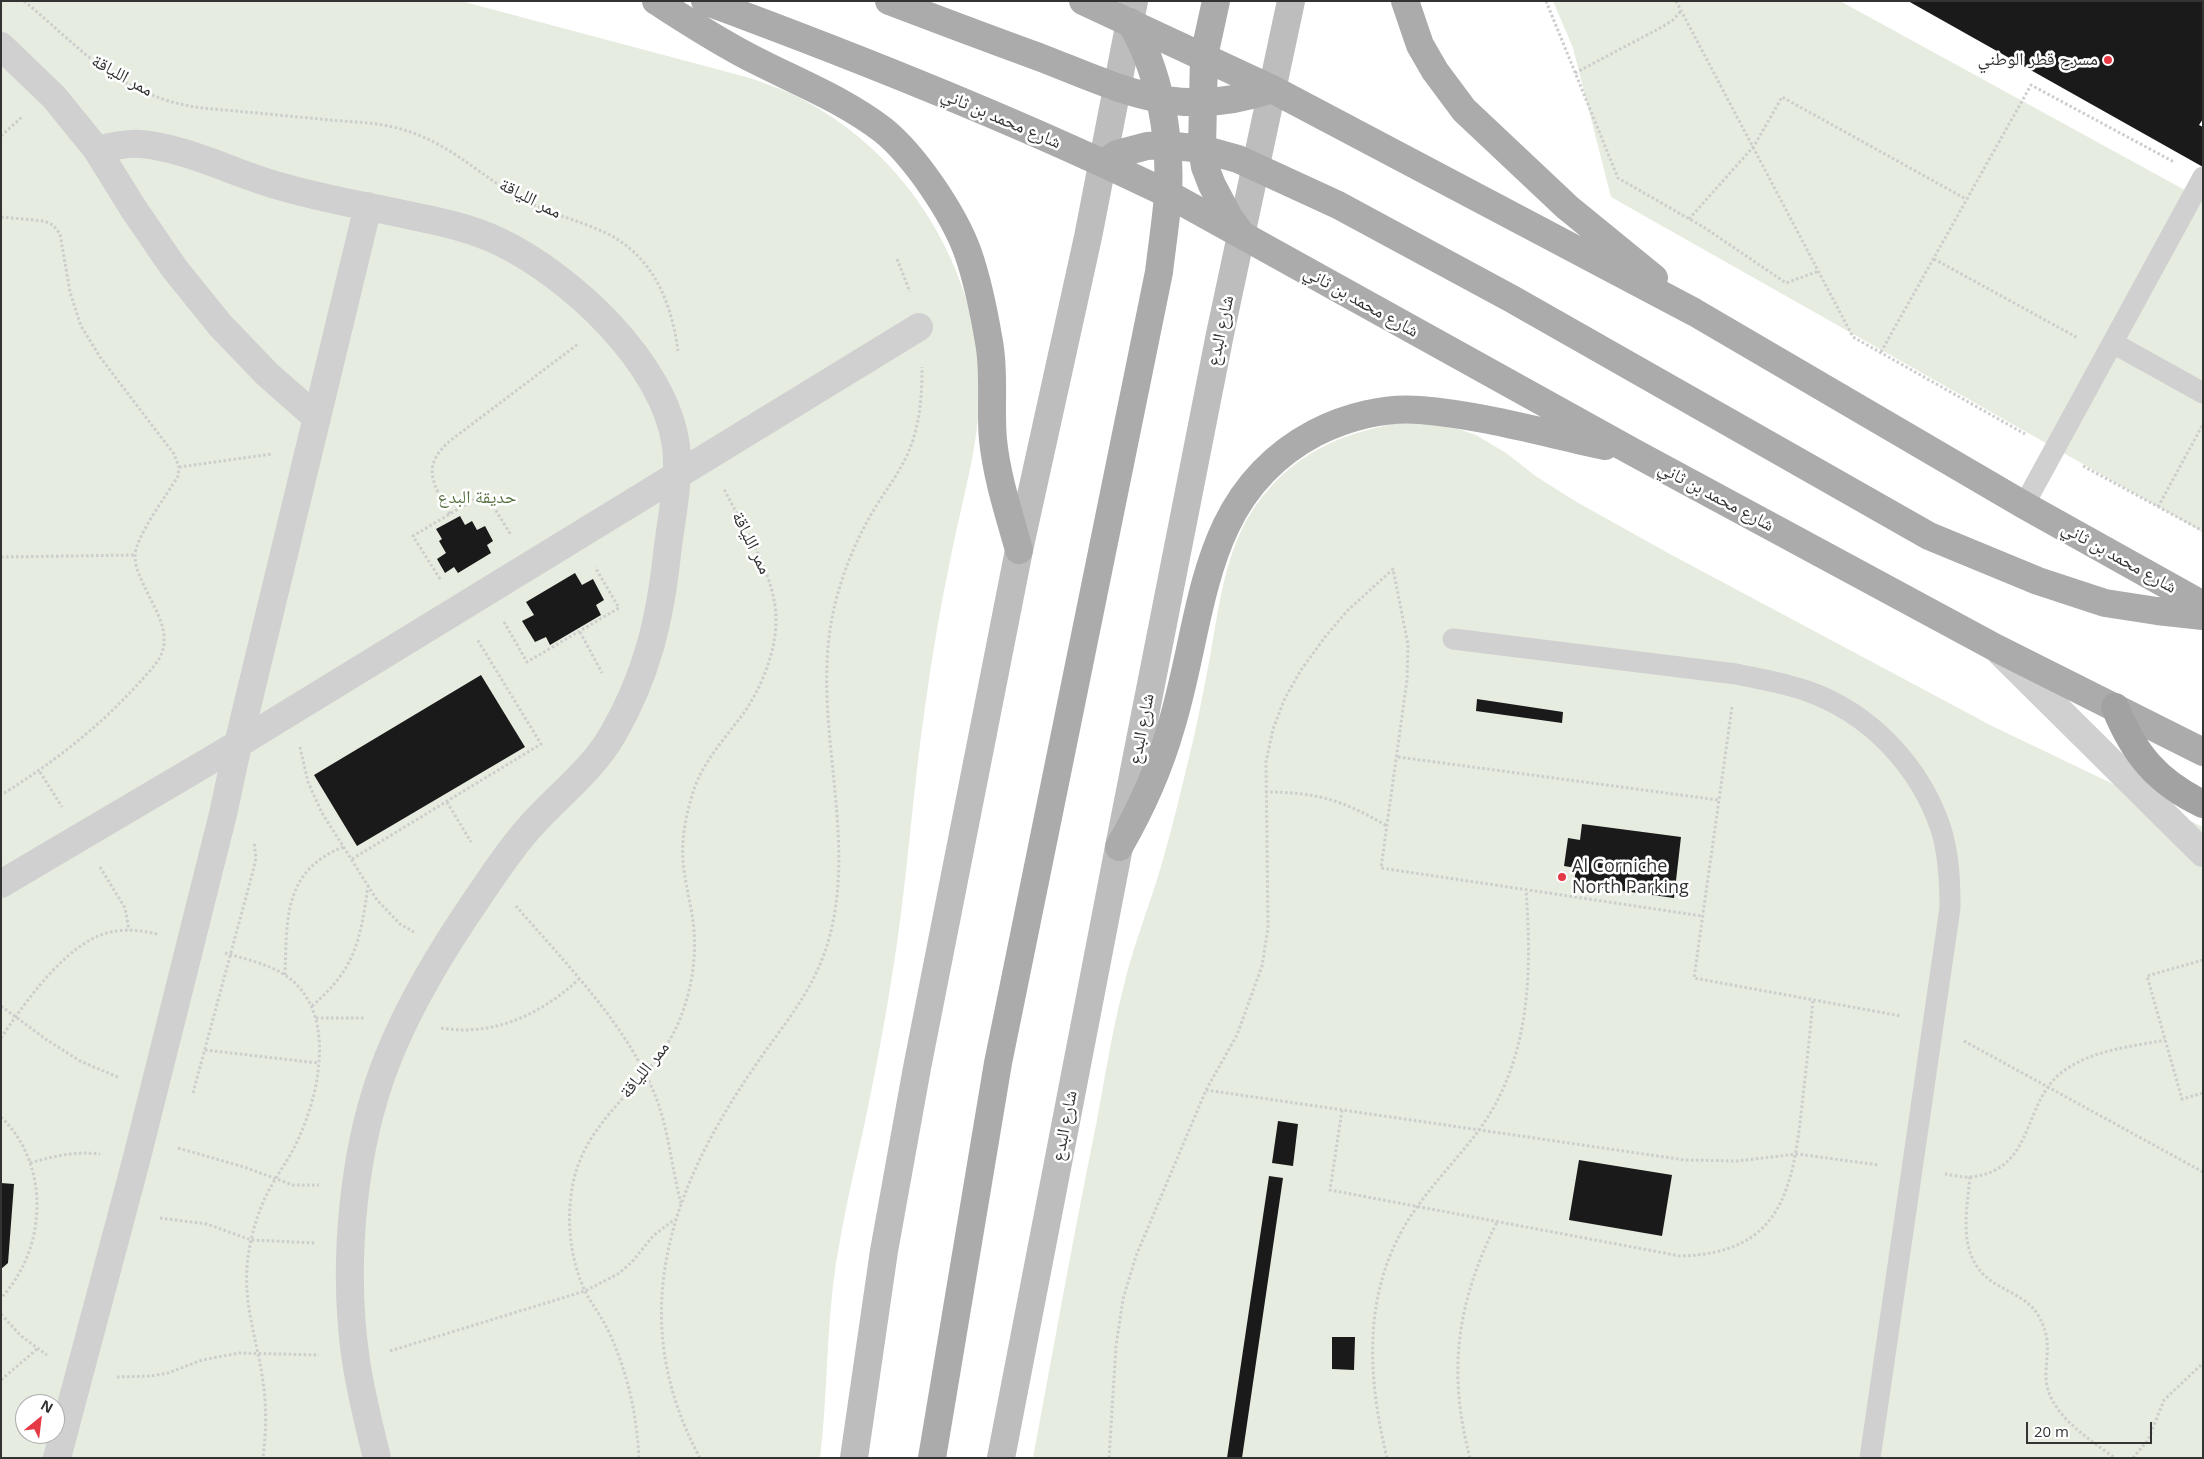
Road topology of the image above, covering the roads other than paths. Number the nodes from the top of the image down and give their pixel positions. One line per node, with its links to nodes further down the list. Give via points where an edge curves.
1 (656, 1): 32 (main road, via 756,61 856,110 884,131 927,180 968,252 979,290 990,344 993,440 999,478)
2 (705, 1): 18 (main road, شارع محمد بن ثاني, via 829,46)
3 (889, 1): 11 (main road)
4 (1083, 1): 8 (main road, شارع محمد بن ثاني)
5 (1216, 1): 10 (main road)
6 (1292, 1): 12 (main road, شارع البدع)
7 (1405, 1): 24 (main road, via 1420,45 1464,110 1567,207)
8 (1132, 12): 10 (main road, شارع محمد بن ثاني); 11 (main road); 13 (main road)
9 (1, 46): 17 (street, via 49,92)
10 (1204, 56): 12 (main road, شارع محمد بن ثاني); 14 (main road)
11 (1117, 88): 13 (main road); 18 (main road)
12 (1272, 89): 14 (main road, via 1238,100); 19 (main road, شارع البدع); 24 (main road, شارع محمد بن ثاني)
13 (1160, 100): 14 (main road); 15 (main road)
14 (1202, 103): 16 (main road)
15 (1166, 145): 16 (main road); 18 (main road, via 1132,149); 21 (main road)
16 (1202, 149): 19 (main road); 23 (main road, via 1212,186)
17 (97, 150): 22 (street, via 118,144 163,148 276,186); 28 (street, via 174,268 220,325 267,374)
18 (1104, 163): 21 (main road, شارع محمد بن ثاني); 32 (main road)
19 (1256, 166): 23 (main road, شارع البدع); 34 (main road, via 1338,205 1503,294 1929,536 2038,581 2105,603)
20 (2203, 178): 26 (lane)
21 (1168, 194): 23 (main road, شارع محمد بن ثاني); 47 (main road, via 1159,272 998,1063)
22 (368, 206): 28 (street); 30 (street, via 458,225 500,242 575,291 607,322 647,374 662,401 676,445)
23 (1242, 234): 29 (main road, شارع محمد بن ثاني); 41 (main road, شارع البدع)
24 (1694, 312): 31 (main road, شارع محمد بن ثاني)
25 (919, 327): 30 (street)
26 (2110, 348): 27 (lane); 31 (lane)
27 (2203, 393)
28 (317, 418): 38 (street)
29 (1633, 452): 36 (main road, شارع محمد بن ثاني); 41 (main road, via 1470,417 1418,410 1374,413 1331,425 1285,452 1250,486 1231,515 1213,555 1172,726 1152,781)
30 (676, 476): 38 (street); 45 (street, via 657,627 637,685 602,752 528,829 446,943 405,1021 375,1093 358,1176 350,1295 355,1356)
31 (2024, 505): 33 (main road, شارع محمد بن ثاني)
32 (1019, 550): 46 (main road, via 917,1068 884,1251)
33 (2203, 605)
34 (2203, 616)
35 (1454, 639): 49 (lane, via 1736,674 1808,691 1844,708 1883,738 1904,759 1926,793 1941,829 1949,868 1950,908)
36 (1996, 648): 37 (main road, شارع محمد بن ثاني); 42 (street, شارع محمد بن ثاني)
37 (2115, 707): 39 (main road, شارع محمد بن ثاني); 40 (highway, via 2126,734 2160,778)
38 (238, 744): 43 (street); 44 (street, via 224,814)
39 (2203, 752)
40 (2203, 804)
41 (1119, 847): 48 (main road, شارع البدع)
42 (2203, 853)
43 (1, 884)
44 (58, 1458)
45 (377, 1458)
46 (854, 1458)
47 (932, 1458)
48 (1002, 1458)
49 (1870, 1458)

